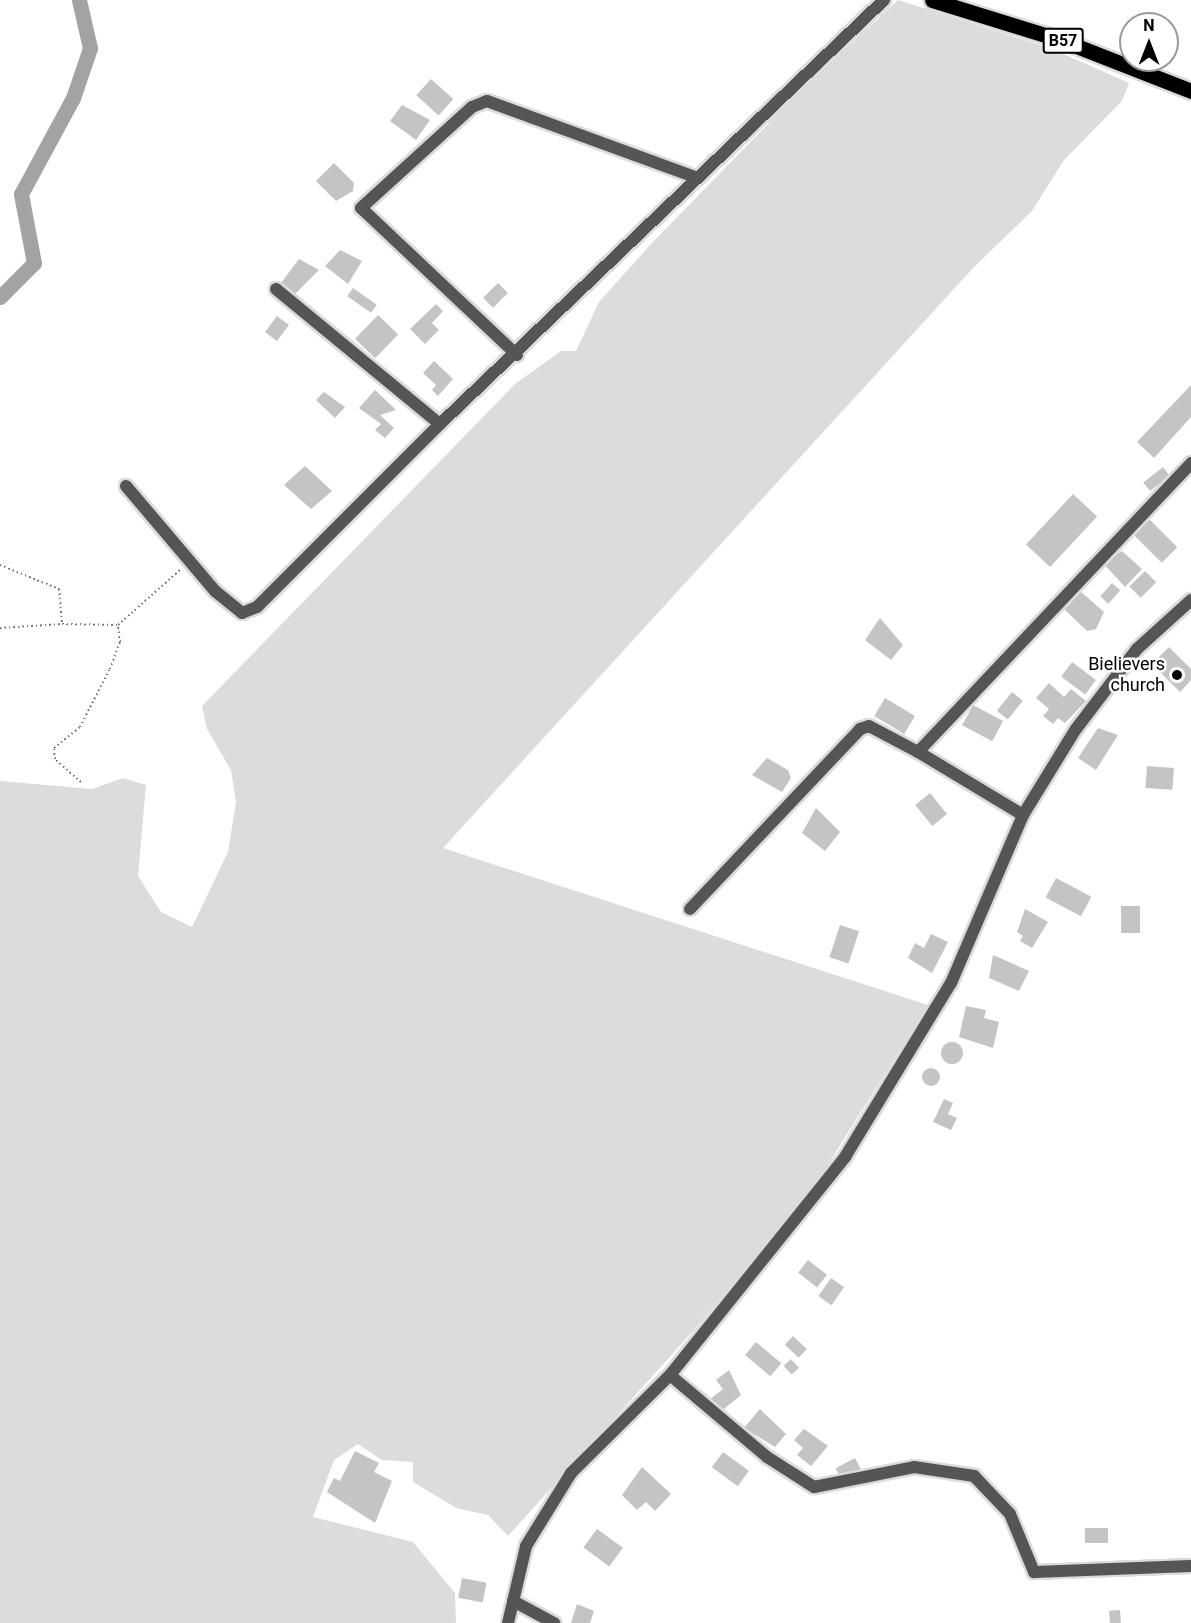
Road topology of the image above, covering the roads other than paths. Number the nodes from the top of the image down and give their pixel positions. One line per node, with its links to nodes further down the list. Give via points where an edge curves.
1 (884, 0): 4 (street)
2 (932, 0): 3 (main road, B57, via 1061,40)
3 (1191, 91)
4 (697, 178): 6 (street); 6 (street, via 487,101 472,107 362,208)
5 (276, 289): 7 (street)
6 (517, 355): 7 (street)
7 (440, 424): 9 (street, via 257,608 242,613 215,591 193,560)
8 (1191, 463): 11 (street)
9 (126, 486)
10 (1191, 600): 12 (street, via 1137,649 1076,729)
11 (918, 752): 12 (street); 13 (street, via 869,726 860,729)
12 (1023, 815): 14 (street, via 951,983 845,1157)
13 (690, 909)
14 (670, 1375): 15 (street, via 766,1457 814,1487 914,1467 974,1476 1010,1514 1034,1572); 16 (street, via 571,1473 526,1546)
15 (1191, 1566)
16 (513, 1601): 17 (street); 18 (street)
17 (508, 1623)
18 (554, 1623)

